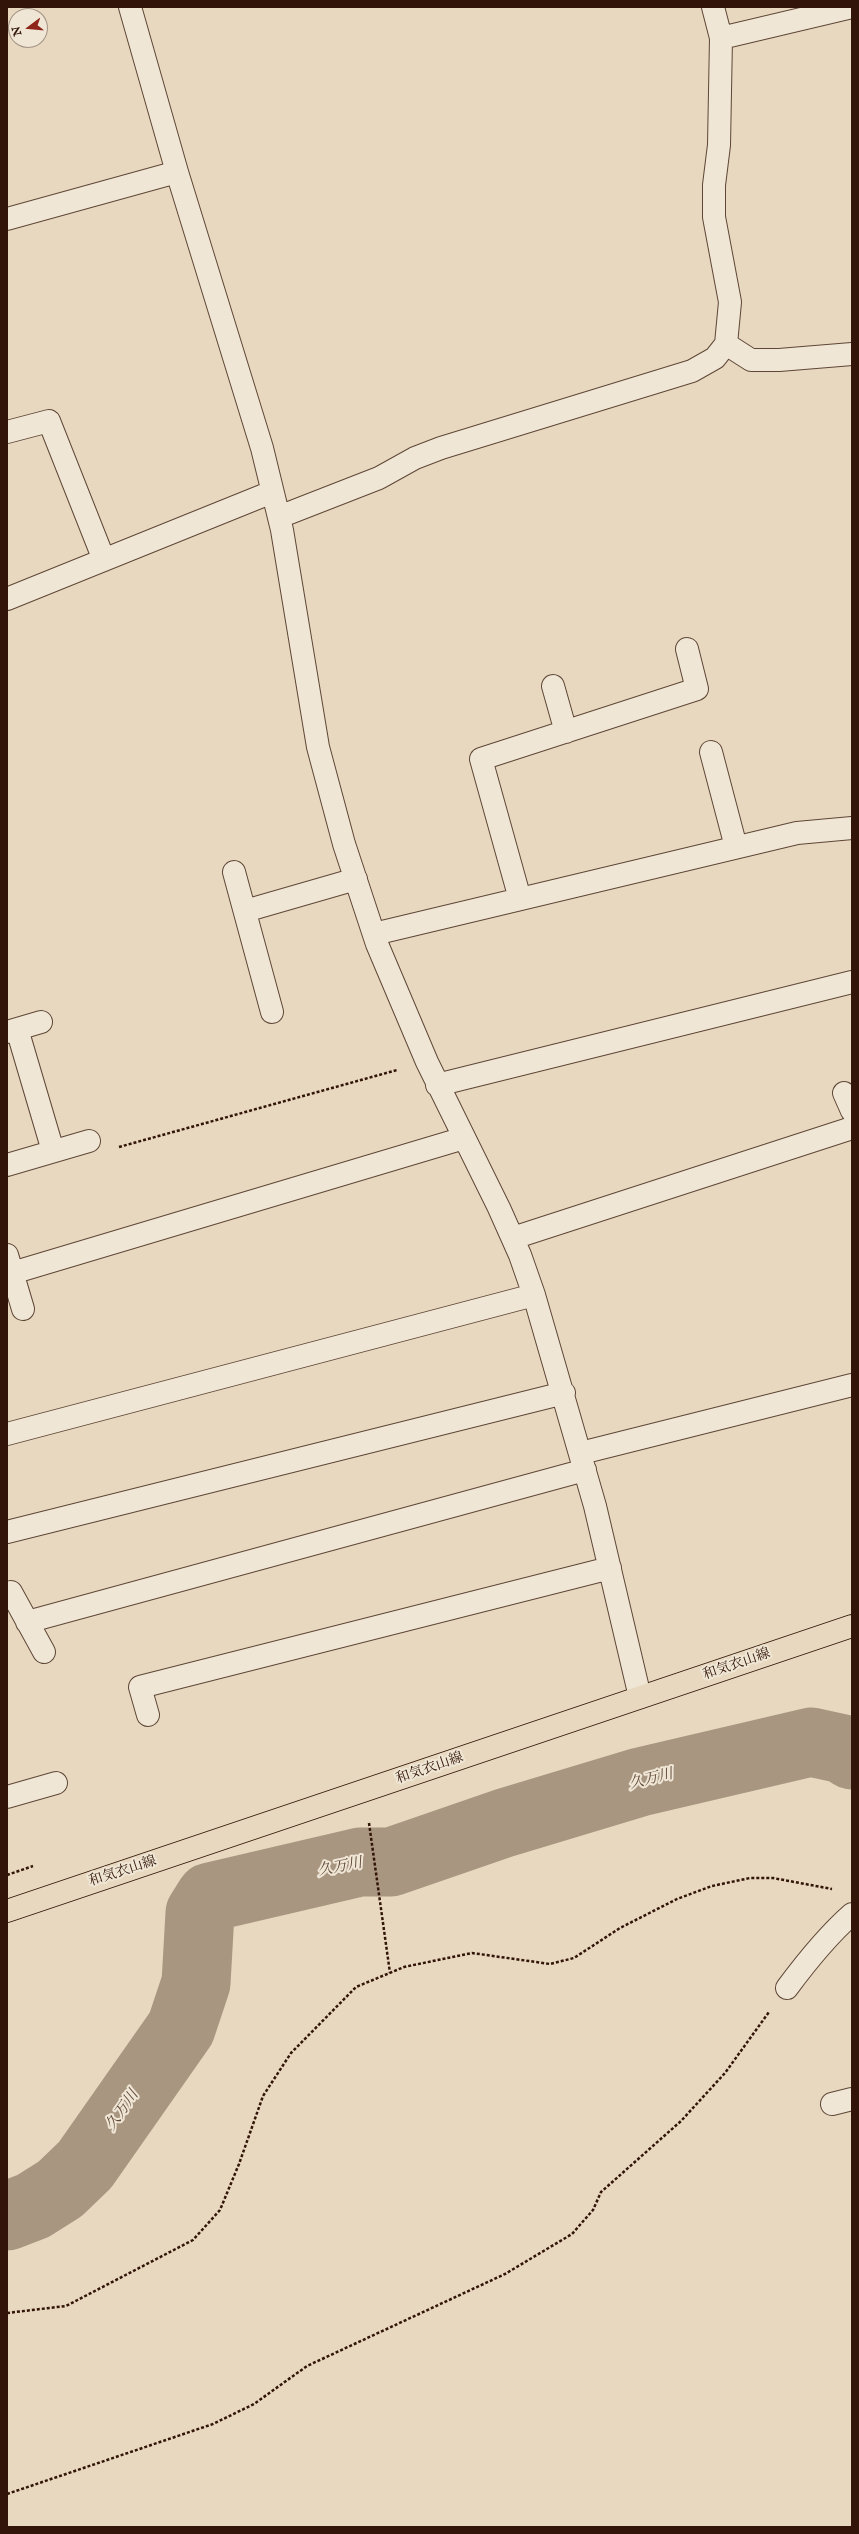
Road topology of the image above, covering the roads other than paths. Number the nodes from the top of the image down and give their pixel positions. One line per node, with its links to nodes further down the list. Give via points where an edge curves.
1 (130, 7): 5 (street)
2 (713, 7): 4 (street)
3 (852, 7): 4 (street)
4 (721, 38): 7 (street, via 719,145 714,184 714,217 730,302)
5 (177, 172): 6 (street); 10 (street, via 262,448)
6 (7, 219)
7 (726, 344): 8 (street, via 751,360); 11 (street, via 714,358 692,371 441,448 379,478)
8 (852, 354)
9 (7, 432): 12 (street, via 49,421)
10 (272, 492): 11 (street); 12 (street)
11 (279, 517): 21 (street, via 318,747)
12 (104, 560): 13 (street)
13 (7, 599)
14 (687, 649): 16 (street, via 697,689)
15 (553, 686): 16 (street)
16 (566, 732): 22 (street, via 481,758)
17 (711, 752): 19 (street)
18 (852, 828): 19 (street, via 797,833)
19 (736, 847): 22 (street)
20 (234, 872): 23 (street)
21 (356, 879): 23 (street); 24 (street)
22 (520, 899): 24 (street)
23 (245, 910): 26 (street)
24 (374, 934): 29 (street)
25 (852, 982): 29 (street)
26 (272, 1012)
27 (41, 1022): 28 (street)
28 (12, 1030): 33 (street)
29 (437, 1085): 31 (street)
30 (852, 1128): 35 (street)
31 (464, 1138): 35 (street); 36 (street)
32 (89, 1141): 33 (street)
33 (53, 1151): 34 (street)
34 (7, 1165)
35 (513, 1238): 37 (street)
36 (10, 1264): 38 (street)
37 (534, 1295): 40 (street); 41 (street)
38 (23, 1309)
39 (852, 1386): 42 (street)
40 (564, 1393): 42 (street); 43 (street)
41 (7, 1434)
42 (583, 1462): 44 (street); 46 (street)
43 (7, 1532)
44 (610, 1568): 49 (street); 50 (street, via 140,1687)
45 (11, 1592): 46 (street)
46 (27, 1622): 48 (street)
47 (852, 1626): 49 (main road, 和気衣山線)
48 (44, 1652)
49 (640, 1698): 53 (main road, 和気衣山線)
50 (148, 1715)
51 (56, 1783): 52 (street)
52 (7, 1797)
53 (7, 1911)
54 (852, 1914): 55 (street, via 808,1958)
55 (787, 1988)

